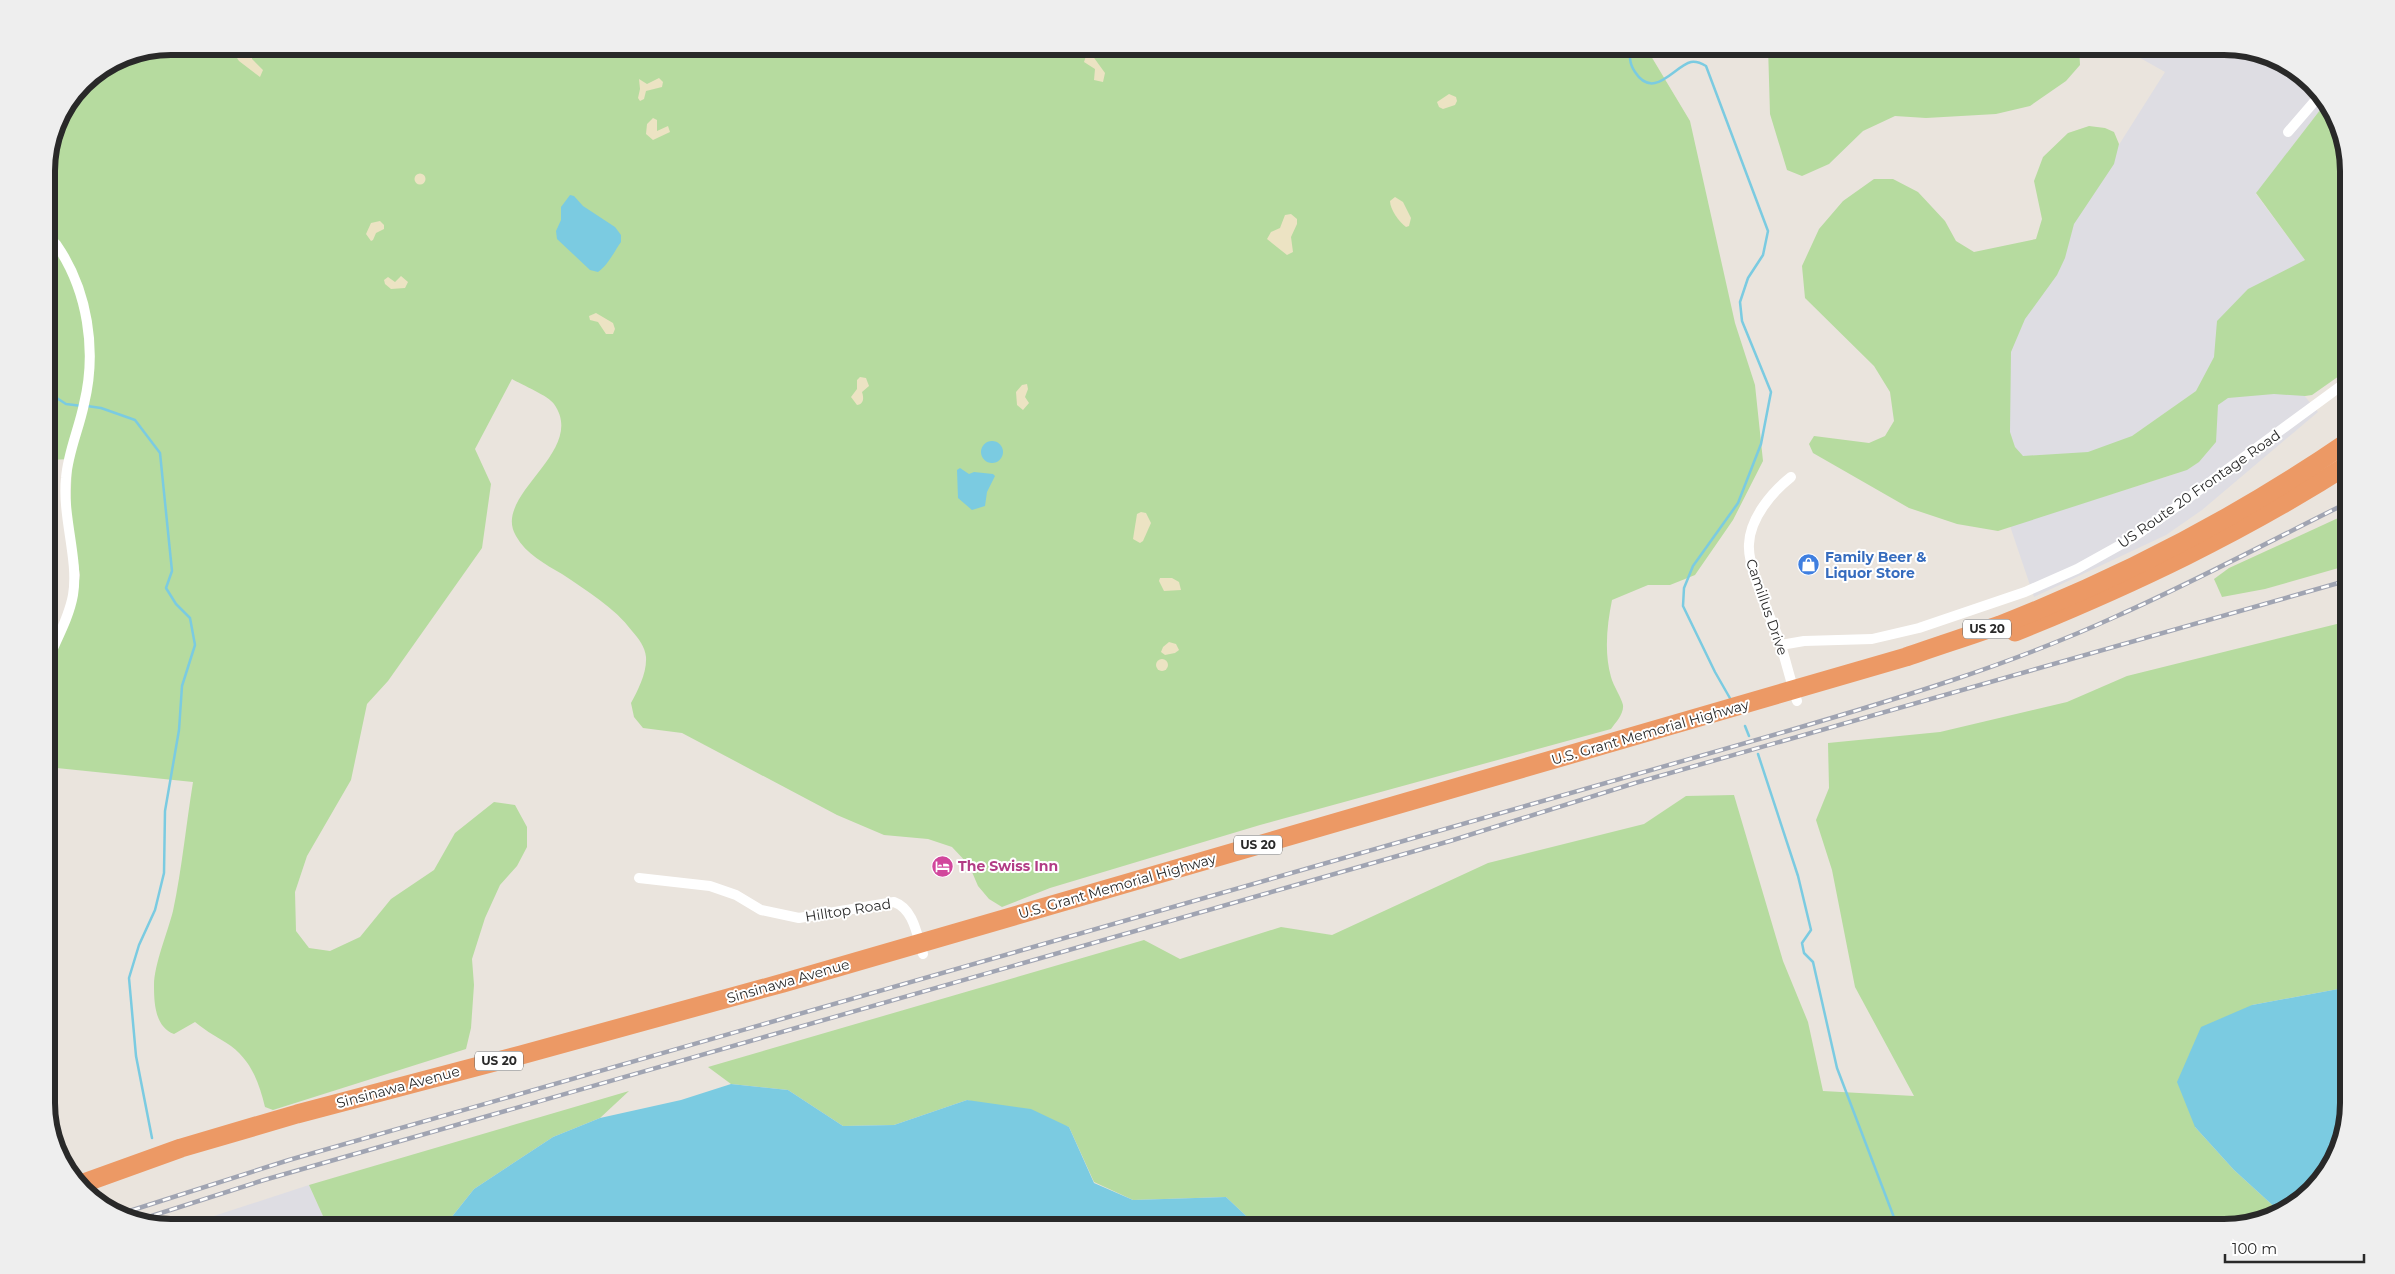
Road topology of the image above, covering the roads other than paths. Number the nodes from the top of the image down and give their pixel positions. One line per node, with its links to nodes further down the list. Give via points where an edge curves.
1 (2315, 101): 2 (street)
2 (2288, 132)
3 (56, 244): 8 (street, via 81,297 91,360 84,405 66,476 65,516 74,574 73,594)
4 (2340, 386): 9 (street, US Route 20 Frontage Road, via 2172,510 2077,569 2025,592 1919,628 1872,638 1804,641)
5 (2340, 447): 10 (highway, U.S. Grant Memorial Highway / US 20, via 2223,520 2108,579 1999,625)
6 (2340, 469): 10 (highway, U.S. Grant Memorial Highway / US 20, via 2219,540 2103,596 2013,633 1894,673)
7 (1791, 477): 9 (street, Camillus Drive, via 1776,489 1764,506 1749,541 1749,555)
8 (55, 642)
9 (1781, 646): 10 (street, Camillus Drive)
10 (1795, 696): 12 (highway, U.S. Grant Memorial Highway / US 20, via 1584,765)
11 (639, 878): 12 (street, Hilltop Road, via 710,886 736,895 761,910 799,918 894,902 906,909)
12 (921, 948): 13 (highway, Sinsinawa Avenue / US 20, via 296,1114 181,1148); 14 (highway, Sinsinawa Avenue / US 20, via 607,1044 292,1127)
13 (87, 1182)
14 (96, 1191)

